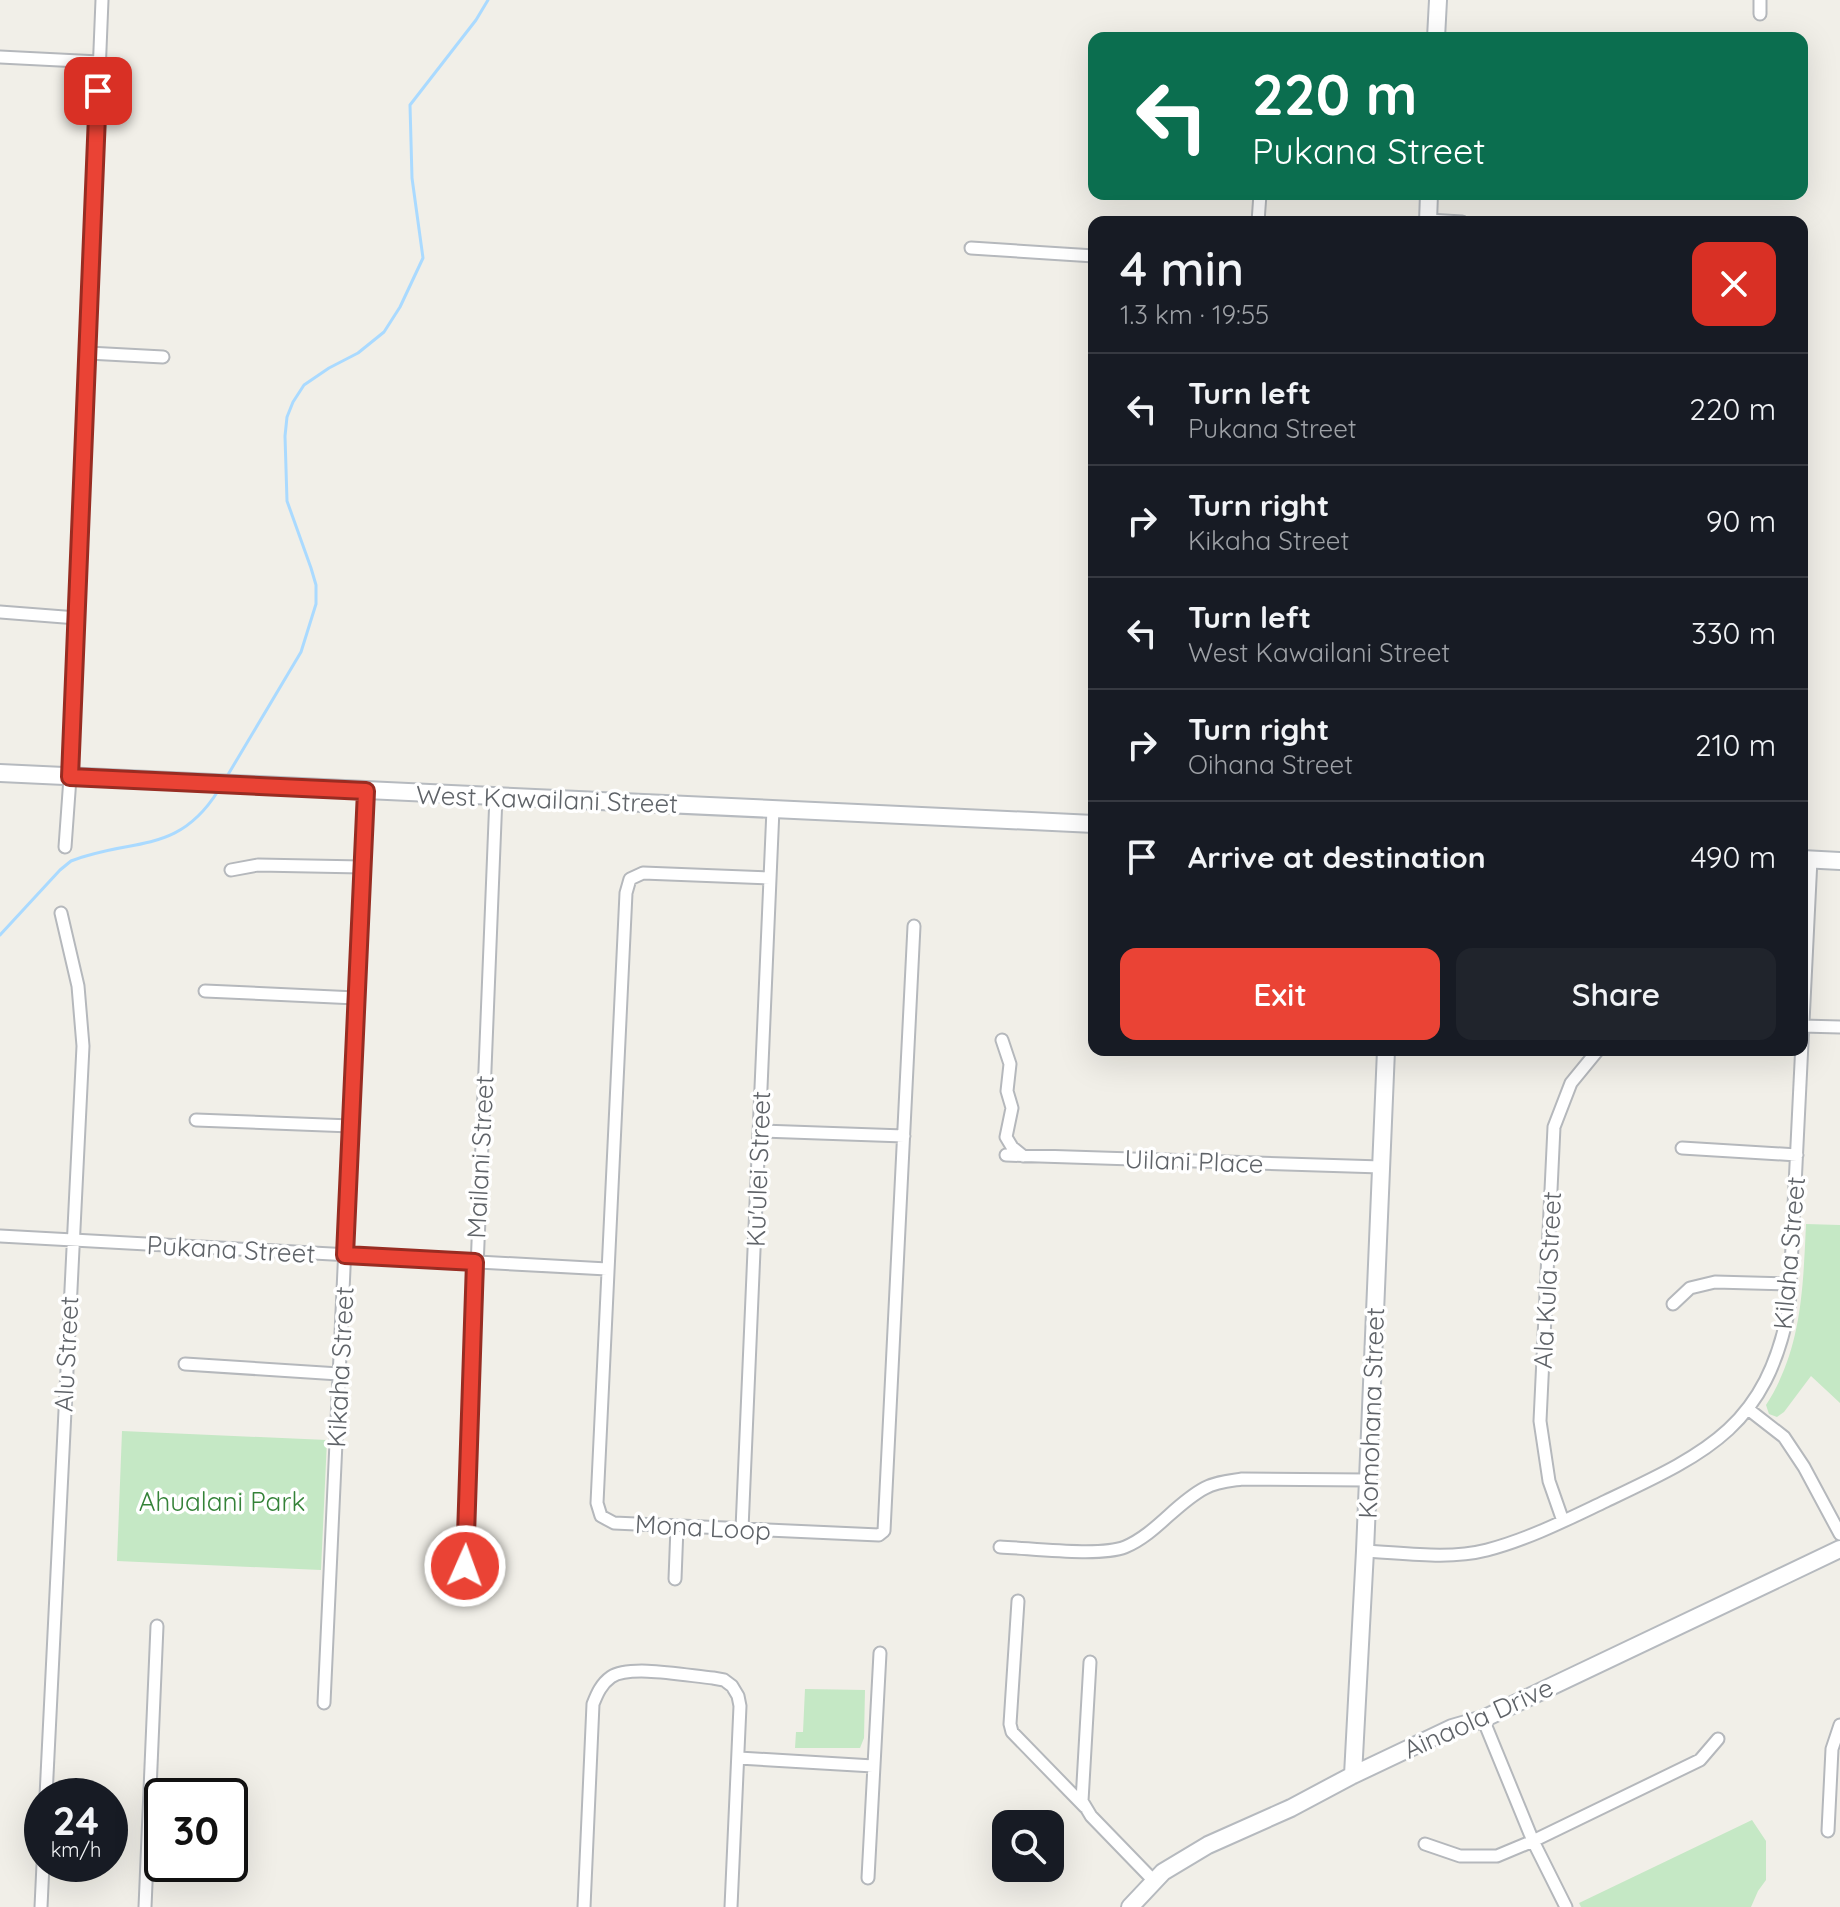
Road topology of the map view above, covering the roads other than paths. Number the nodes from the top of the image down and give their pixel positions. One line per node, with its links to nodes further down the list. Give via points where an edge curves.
1 (102, 0): 7 (street)
2 (1438, 0): 5 (street)
3 (1760, 0): 4 (street)
4 (1760, 14)
5 (1436, 32)
6 (0, 57): 7 (street)
7 (99, 62): 10 (street)
8 (971, 248): 9 (street)
9 (1088, 256)
10 (88, 353): 11 (street); 13 (street)
11 (163, 357)
12 (0, 612): 13 (street)
13 (77, 618): 15 (street)
14 (0, 773): 15 (street, West Kawailani Street)
15 (70, 777): 16 (street, West Kawailani Street); 20 (street)
16 (366, 791): 17 (street, West Kawailani Street); 23 (street, Kikaha Street)
17 (496, 796): 18 (street, West Kawailani Street); 48 (street, Mailani Street)
18 (773, 809): 19 (street, West Kawailani Street); 25 (street, Ku'ulei Street)
19 (1088, 824)
20 (65, 847)
21 (1808, 859): 22 (street)
22 (1840, 861)
23 (362, 867): 24 (street, via 258,865); 29 (street, Kikaha Street)
24 (231, 870)
25 (770, 878): 38 (street, Ku'ulei Street); 49 (street, Mona Loop, via 643,873 630,879)
26 (61, 913): 46 (street, Alu Street, via 83,1026)
27 (914, 926): 39 (street, Mona Loop)
28 (205, 991): 29 (street)
29 (356, 998): 37 (street, Kikaha Street)
30 (1808, 1026): 31 (street)
31 (1840, 1027)
32 (1002, 1040): 43 (street, via 1010,1064 1007,1091 1012,1108 1006,1137)
33 (1386, 1056): 44 (street, Komohana Street)
34 (1590, 1056): 56 (street, Ala Kula Street, via 1571,1083 1554,1127 1540,1421 1549,1481)
35 (1802, 1056): 42 (street, Kilaha Street)
36 (196, 1120): 37 (street)
37 (351, 1126): 47 (street, Kikaha Street)
38 (759, 1131): 39 (street); 58 (street, Ku'ulei Street)
39 (904, 1136): 58 (street, Mona Loop, via 884,1531 879,1535)
40 (1682, 1148): 42 (street)
41 (1006, 1155): 43 (street, Uilani Place)
42 (1797, 1155): 50 (street, Kilaha Street)
43 (1024, 1156): 44 (street, Uilani Place)
44 (1381, 1167): 55 (street, Komohana Street)
45 (0, 1236): 46 (street, Pukana Street)
46 (72, 1240): 47 (street, Pukana Street); 76 (street, Alu Street)
47 (345, 1255): 48 (street, Pukana Street); 53 (street, Kikaha Street)
48 (475, 1262): 49 (street, Pukana Street); 63 (street, Mailani Street)
49 (607, 1269): 57 (street, Mona Loop, via 597,1503 601,1516 614,1523)
50 (1791, 1284): 51 (street, via 1715,1282 1690,1288); 54 (street, Kilaha Street, via 1782,1344)
51 (1673, 1304)
52 (185, 1364): 53 (street)
53 (339, 1374): 69 (street, Kikaha Street)
54 (1748, 1409): 56 (street, Kilaha Street, via 1720,1439 1684,1464); 59 (street, via 1784,1437)
55 (1367, 1480): 60 (street, via 1225,1481 1196,1493 1144,1537 1122,1548); 62 (street, Komohana Street)
56 (1563, 1521): 62 (street, Kilaha Street, via 1486,1550 1445,1555)
57 (677, 1527): 58 (street, Mona Loop); 64 (street)
58 (742, 1529)
59 (1840, 1534)
60 (1000, 1547)
61 (1840, 1549): 70 (street, Ainaola Drive)
62 (1365, 1551): 75 (street, Komohana Street)
63 (465, 1566)
64 (675, 1579)
65 (1018, 1601): 77 (street, via 1012,1732)
66 (157, 1626): 85 (street)
67 (880, 1653): 74 (street)
68 (1090, 1662): 77 (street, via 1082,1782)
69 (324, 1703)
70 (1483, 1719): 75 (street, Ainaola Drive); 79 (street)
71 (1840, 1725): 78 (street, via 1832,1749)
72 (1718, 1739): 79 (street, via 1700,1760)
73 (739, 1758): 74 (street); 86 (street, via 738,1696 724,1680 625,1671 610,1678 593,1704); 87 (street)
74 (873, 1766): 81 (street)
75 (1353, 1775): 82 (street, Ainaola Drive, via 1208,1845)
76 (47, 1778)
77 (1087, 1809): 82 (street)
78 (1828, 1831)
79 (1533, 1841): 80 (street, via 1497,1856 1478,1857); 89 (street)
80 (1425, 1844)
81 (868, 1878)
82 (1154, 1881): 88 (street, Ainaola Drive)
83 (42, 1882): 84 (street)
84 (41, 1907)
85 (145, 1907)
86 (584, 1907)
87 (731, 1907)
88 (1130, 1907)
89 (1566, 1907)

